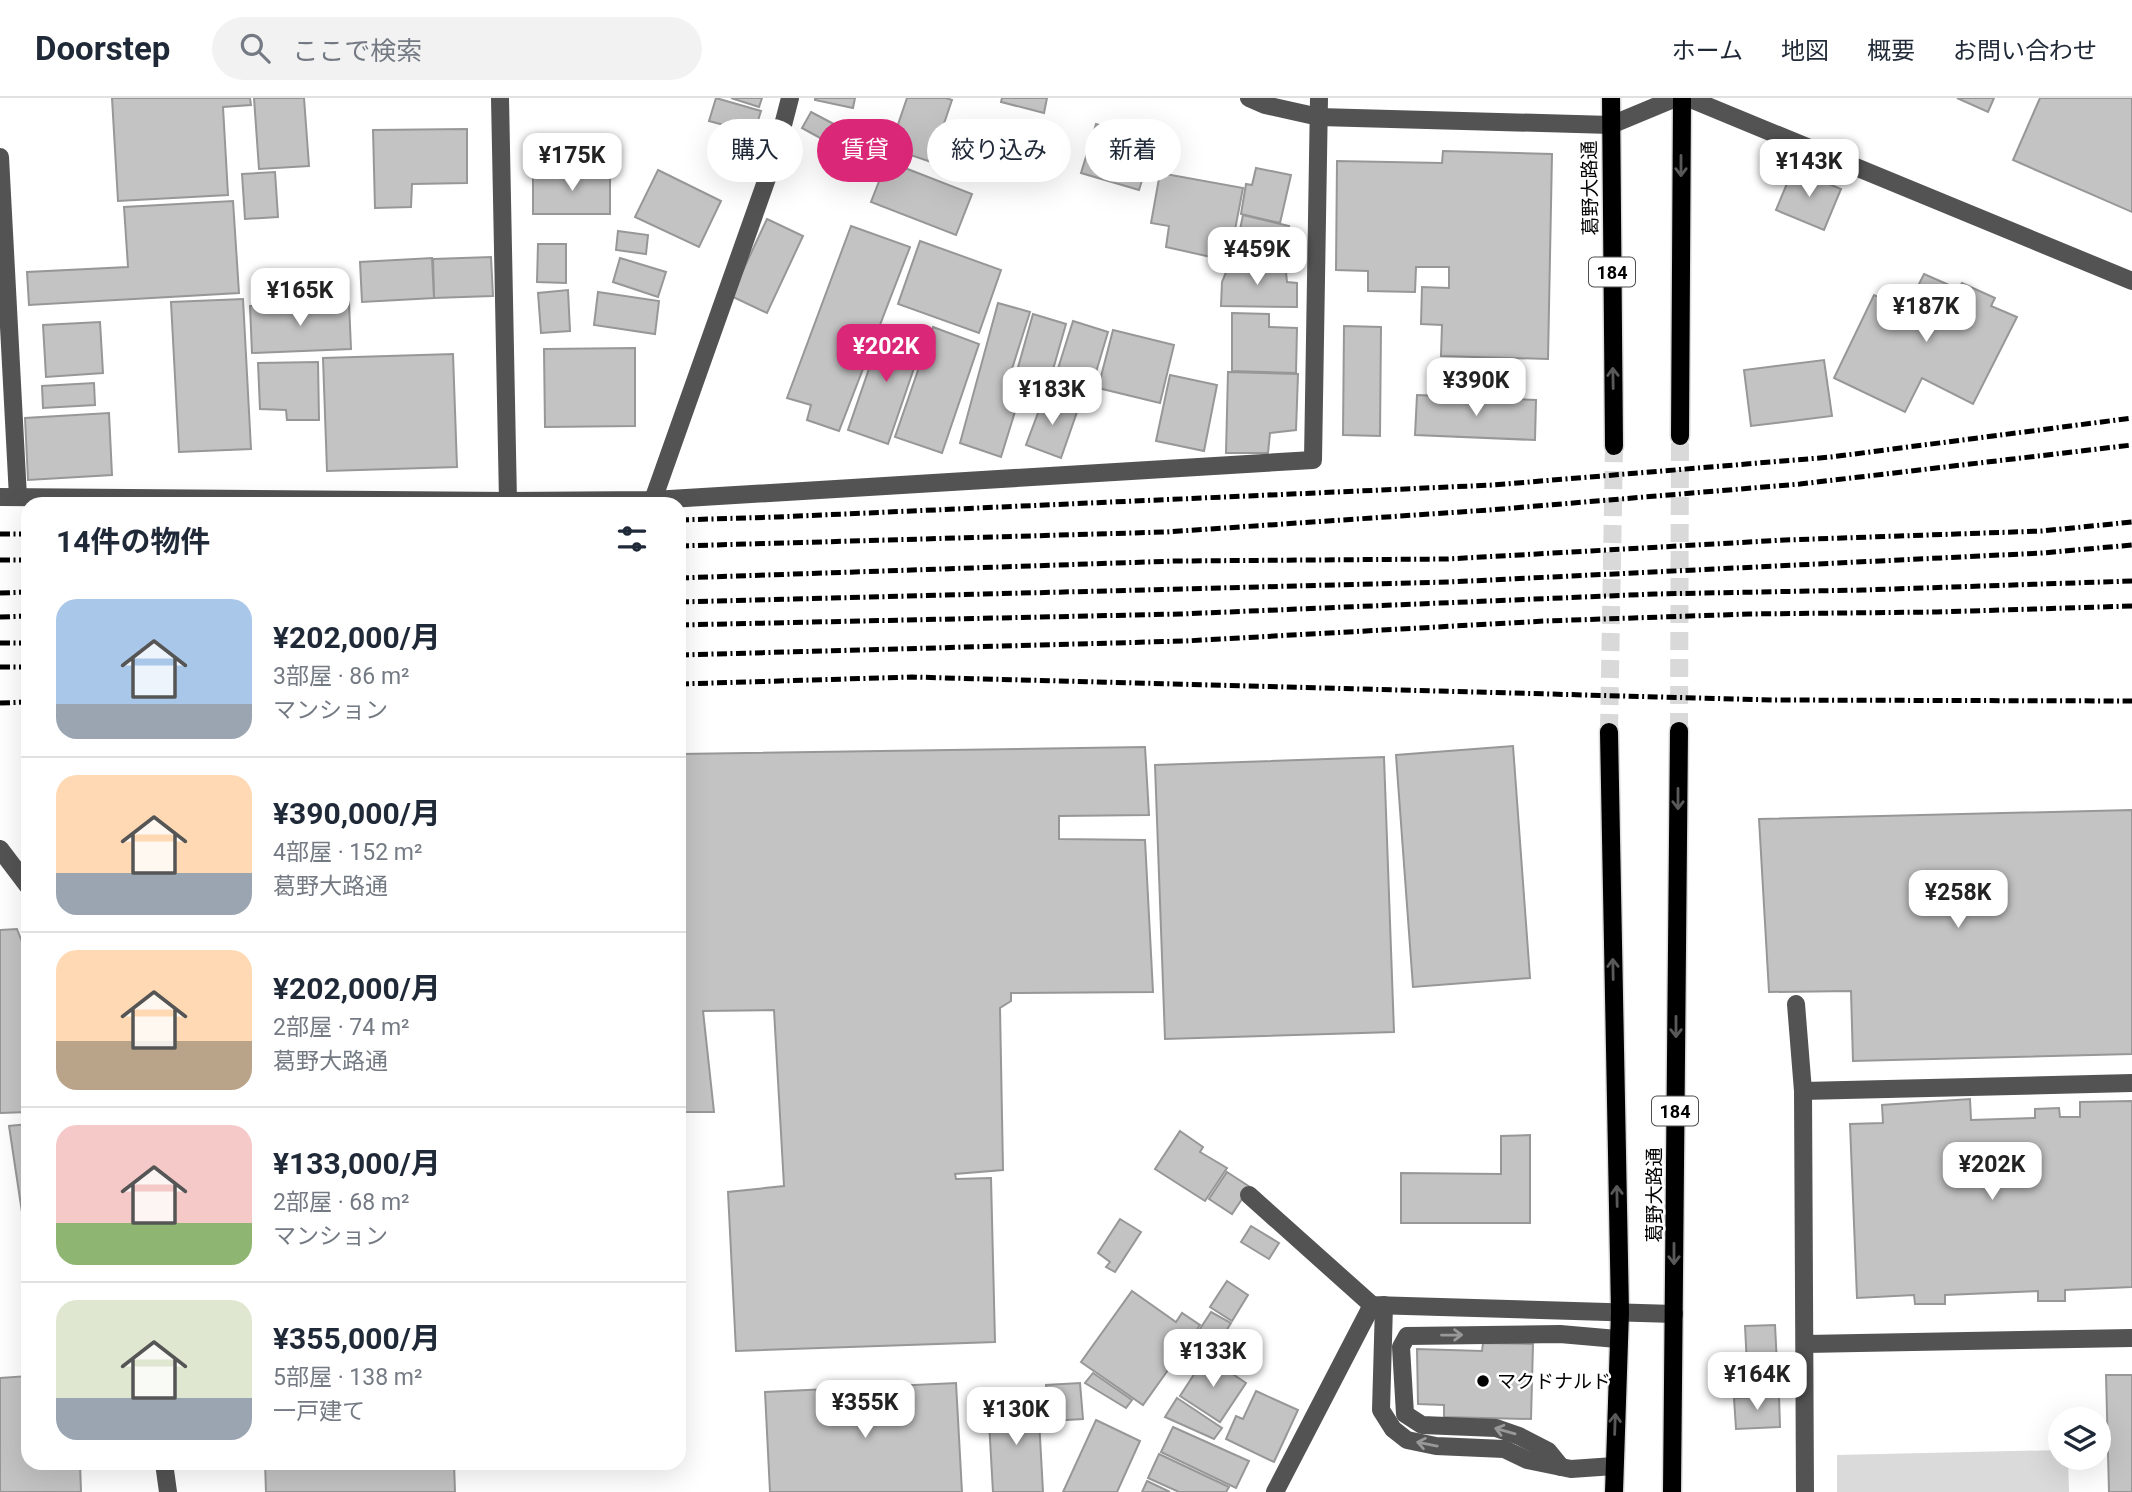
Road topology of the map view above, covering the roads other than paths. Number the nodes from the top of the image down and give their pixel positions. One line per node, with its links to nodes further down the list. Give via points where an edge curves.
1 (500, 98): 16 (street)
2 (790, 98): 17 (street, via 775,156)
3 (1249, 98): 9 (street)
4 (1319, 98): 9 (street)
5 (1611, 98): 10 (main road, 葛野大路通 / 184)
6 (1676, 98): 10 (street)
7 (1682, 98): 13 (main road, one-way to 13)
8 (1688, 98): 12 (street)
9 (1319, 117): 10 (street); 18 (street, via 1313,460)
10 (1611, 125): 14 (main road, 葛野大路通 / 184, one-way to 10)
11 (0, 157): 15 (street)
12 (2132, 281)
13 (1680, 436)
14 (1614, 446)
15 (9, 497)
16 (508, 497)
17 (654, 497)
18 (684, 497)
19 (1679, 731): 29 (main road, 葛野大路通 / 184, one-way to 29)
20 (1609, 732): 28 (main road, 葛野大路通, one-way to 20)
21 (0, 849): 22 (street)
22 (21, 877)
23 (1796, 1004): 25 (street)
24 (2132, 1083): 25 (street)
25 (1803, 1091): 32 (street)
26 (1249, 1195): 27 (street)
27 (1378, 1305): 28 (street); 34 (street, one-way to 27, via 1527,1460 1504,1449 1407,1440 1393,1429 1381,1410); 37 (street)
28 (1620, 1312): 29 (street); 31 (main road, 葛野大路通)
29 (1674, 1314): 39 (main road, 葛野大路通 / 184)
30 (2132, 1338): 32 (street)
31 (1617, 1339): 33 (main road, 葛野大路通, one-way to 31); 34 (street, one-way to 31, via 1548,1451 1496,1428 1422,1425 1405,1414 1401,1347 1407,1336 1560,1334)
32 (1805, 1344): 40 (street)
33 (1614, 1466): 34 (street); 38 (main road, 葛野大路通)
34 (1561, 1467)
35 (165, 1470): 36 (street)
36 (168, 1492)
37 (1275, 1492)
38 (1614, 1492)
39 (1672, 1492)
40 (1805, 1492)

